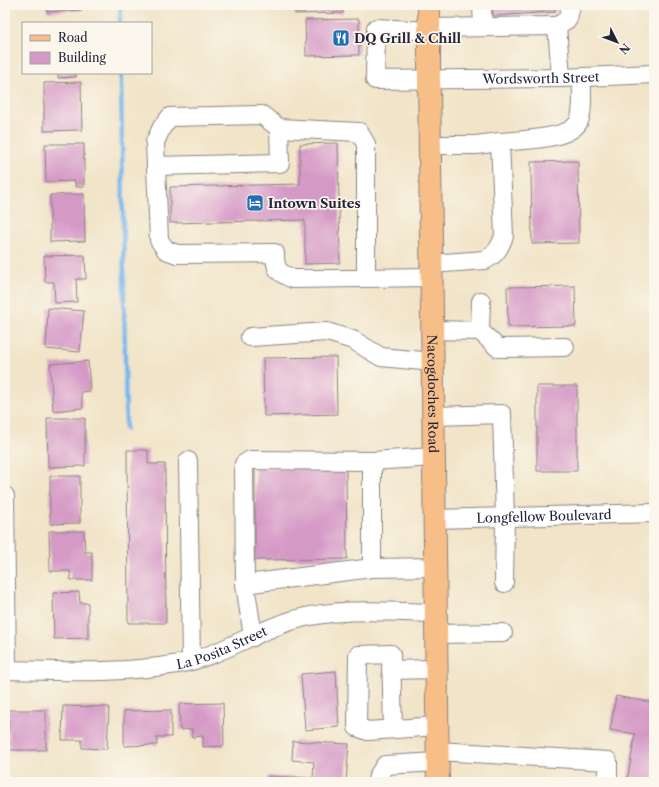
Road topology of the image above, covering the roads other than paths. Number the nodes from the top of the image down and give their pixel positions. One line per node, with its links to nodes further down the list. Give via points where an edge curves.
1 (429, 5): 6 (main road, Nacogdoches Road)
2 (482, 5): 5 (street)
3 (571, 5): 4 (street, via 568,19)
4 (557, 26): 5 (street); 9 (street)
5 (483, 27): 6 (street)
6 (430, 29): 10 (main road, Nacogdoches Road); 10 (street, Wordsworth Street, via 376,28 375,80)
7 (654, 74): 8 (street, Wordsworth Street)
8 (582, 77): 9 (street, Wordsworth Street); 12 (street, via 581,113 576,127 554,136)
9 (561, 78): 10 (street, Wordsworth Street)
10 (429, 80): 13 (main road, Nacogdoches Road)
11 (279, 128): 14 (street, via 280,163); 14 (street, via 262,115 170,117 155,142); 16 (street, via 359,132 366,144)
12 (500, 142): 13 (street); 15 (street, via 504,236 498,250 485,260)
13 (430, 145): 15 (main road, Nacogdoches Road)
14 (156, 166): 16 (street, via 159,240 166,250 177,254 275,253 275,265 280,273 293,279)
15 (431, 270): 16 (street); 18 (main road, Nacogdoches Road)
16 (366, 278)
17 (481, 301): 19 (street)
18 (432, 330): 19 (street); 22 (main road, Nacogdoches Road)
19 (480, 331): 21 (street, via 498,348)
20 (250, 337): 22 (street, via 327,332 353,340 380,357)
21 (565, 347)
22 (433, 362): 23 (main road, Nacogdoches Road)
23 (433, 416): 24 (main road, Nacogdoches Road); 29 (street, via 502,414)
24 (434, 457): 26 (street); 30 (main road, Nacogdoches Road)
25 (188, 461): 38 (street)
26 (372, 461): 32 (street); 34 (street, via 250,460 244,464)
27 (5, 496): 40 (street)
28 (654, 513): 29 (street, Longfellow Boulevard)
29 (505, 518): 30 (street, Longfellow Boulevard); 33 (street)
30 (435, 519): 31 (main road, Nacogdoches Road)
31 (435, 567): 32 (street); 35 (main road, Nacogdoches Road)
32 (372, 568): 34 (street)
33 (504, 582)
34 (245, 584): 37 (street)
35 (436, 623): 36 (street, La Posita Street); 37 (street, La Posita Street, via 353,611 293,620); 39 (main road, Nacogdoches Road)
36 (503, 633)
37 (253, 637): 38 (street, La Posita Street)
38 (192, 660): 40 (street, La Posita Street, via 150,668 106,671)
39 (436, 669): 41 (street); 42 (main road, Nacogdoches Road)
40 (6, 670)
41 (391, 670): 43 (street); 43 (street, via 391,654 358,655 357,727 368,731)
42 (437, 726): 43 (street); 44 (main road, Nacogdoches Road)
43 (393, 729)
44 (437, 765): 45 (street, via 385,765); 46 (street, via 608,760)
45 (377, 782)
46 (608, 782)

